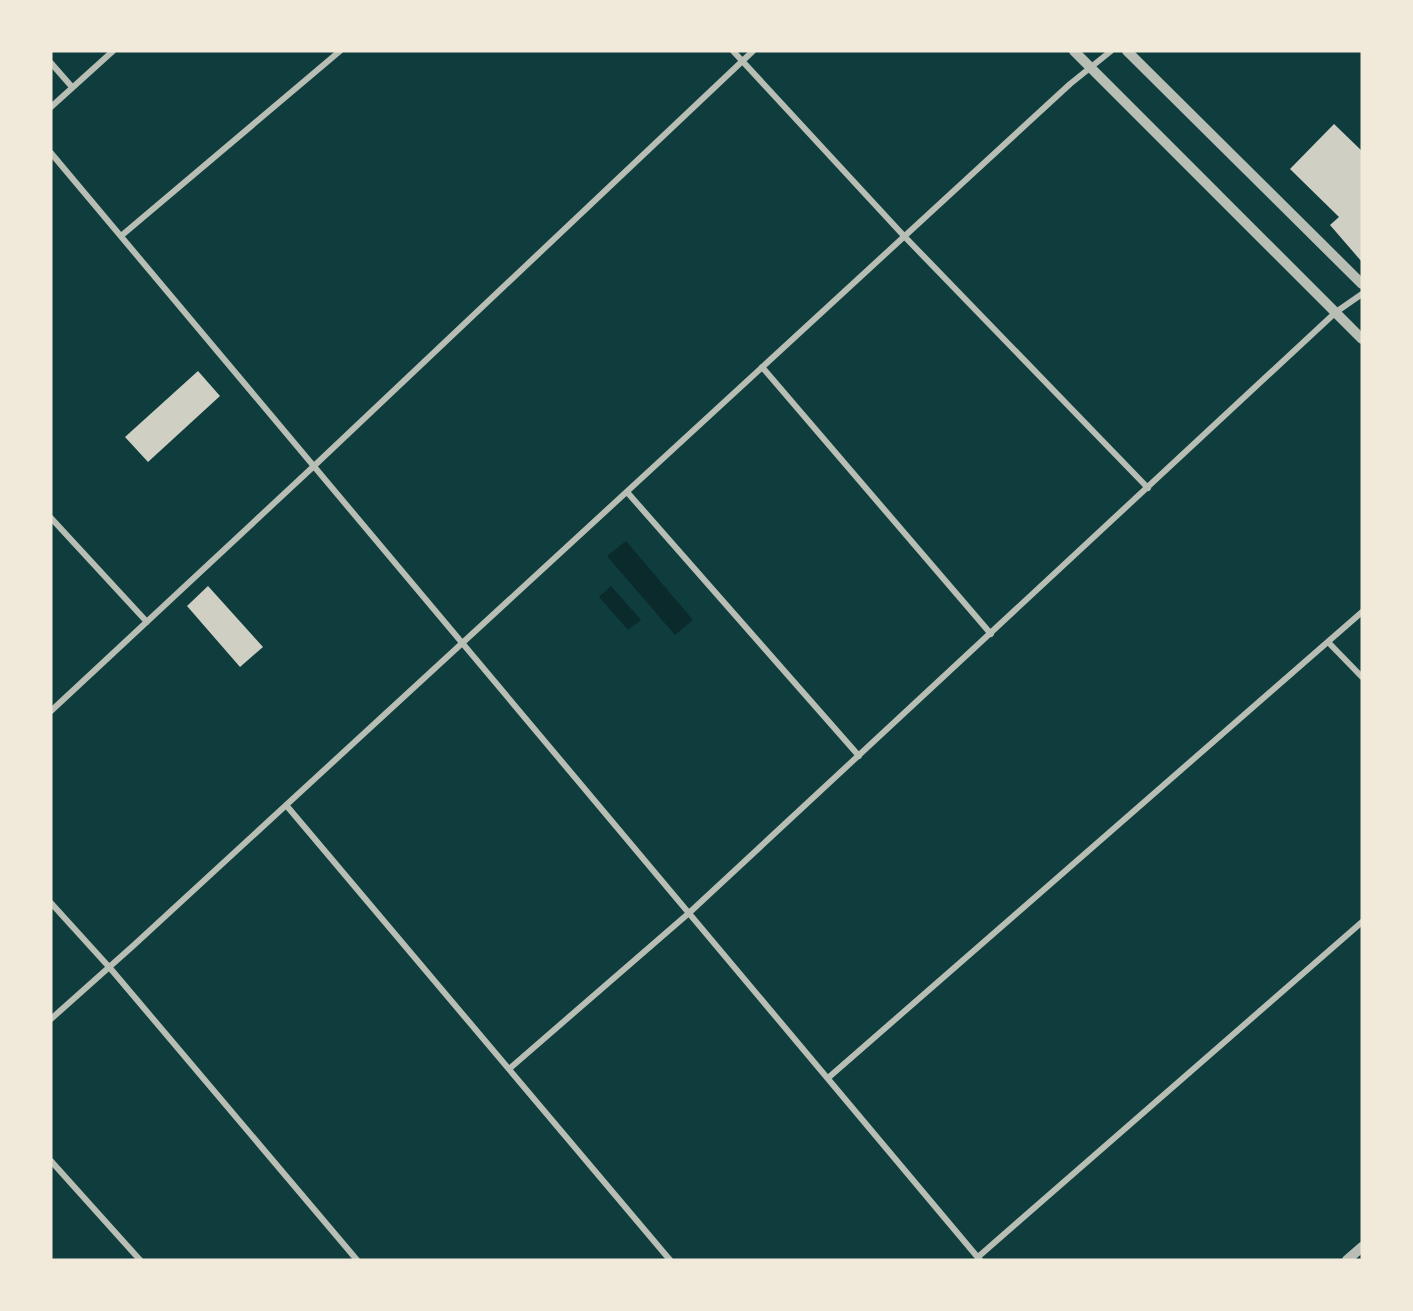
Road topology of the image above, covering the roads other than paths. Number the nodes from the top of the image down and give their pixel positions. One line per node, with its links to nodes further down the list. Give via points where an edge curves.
1 (113, 51): 11 (street)
2 (340, 51): 14 (street)
3 (733, 51): 8 (street)
4 (753, 51): 8 (street)
5 (1074, 51): 10 (street)
6 (1111, 51): 10 (street)
7 (1126, 51): 16 (street)
8 (743, 61): 15 (street); 21 (street)
9 (51, 63): 11 (street)
10 (1091, 67): 15 (street); 18 (street)
11 (72, 87): 12 (street)
12 (51, 106)
13 (51, 153): 14 (street)
14 (121, 236): 21 (street)
15 (904, 236): 20 (street); 22 (street)
16 (1362, 284)
17 (1362, 294): 18 (street)
18 (1336, 312): 19 (street); 22 (street)
19 (1362, 339)
20 (762, 367): 23 (street); 27 (street)
21 (314, 466): 26 (street); 29 (street)
22 (1148, 488): 27 (street)
23 (627, 492): 29 (street); 32 (street)
24 (51, 518): 26 (street)
25 (1362, 612): 28 (street)
26 (147, 622): 31 (street)
27 (991, 634): 32 (street)
28 (1328, 642): 30 (street); 40 (street)
29 (462, 643): 33 (street); 35 (street)
30 (1362, 677)
31 (51, 711)
32 (859, 756): 35 (street)
33 (286, 806): 37 (street); 39 (street)
34 (51, 903): 37 (street)
35 (689, 913): 39 (street); 40 (street)
36 (1362, 922): 43 (street)
37 (110, 968): 38 (street); 45 (street)
38 (51, 1019)
39 (508, 1069): 46 (street)
40 (828, 1078): 43 (street)
41 (51, 1161): 44 (street)
42 (1362, 1247): 47 (street)
43 (979, 1259)
44 (140, 1260)
45 (357, 1260)
46 (670, 1260)
47 (1347, 1260)

